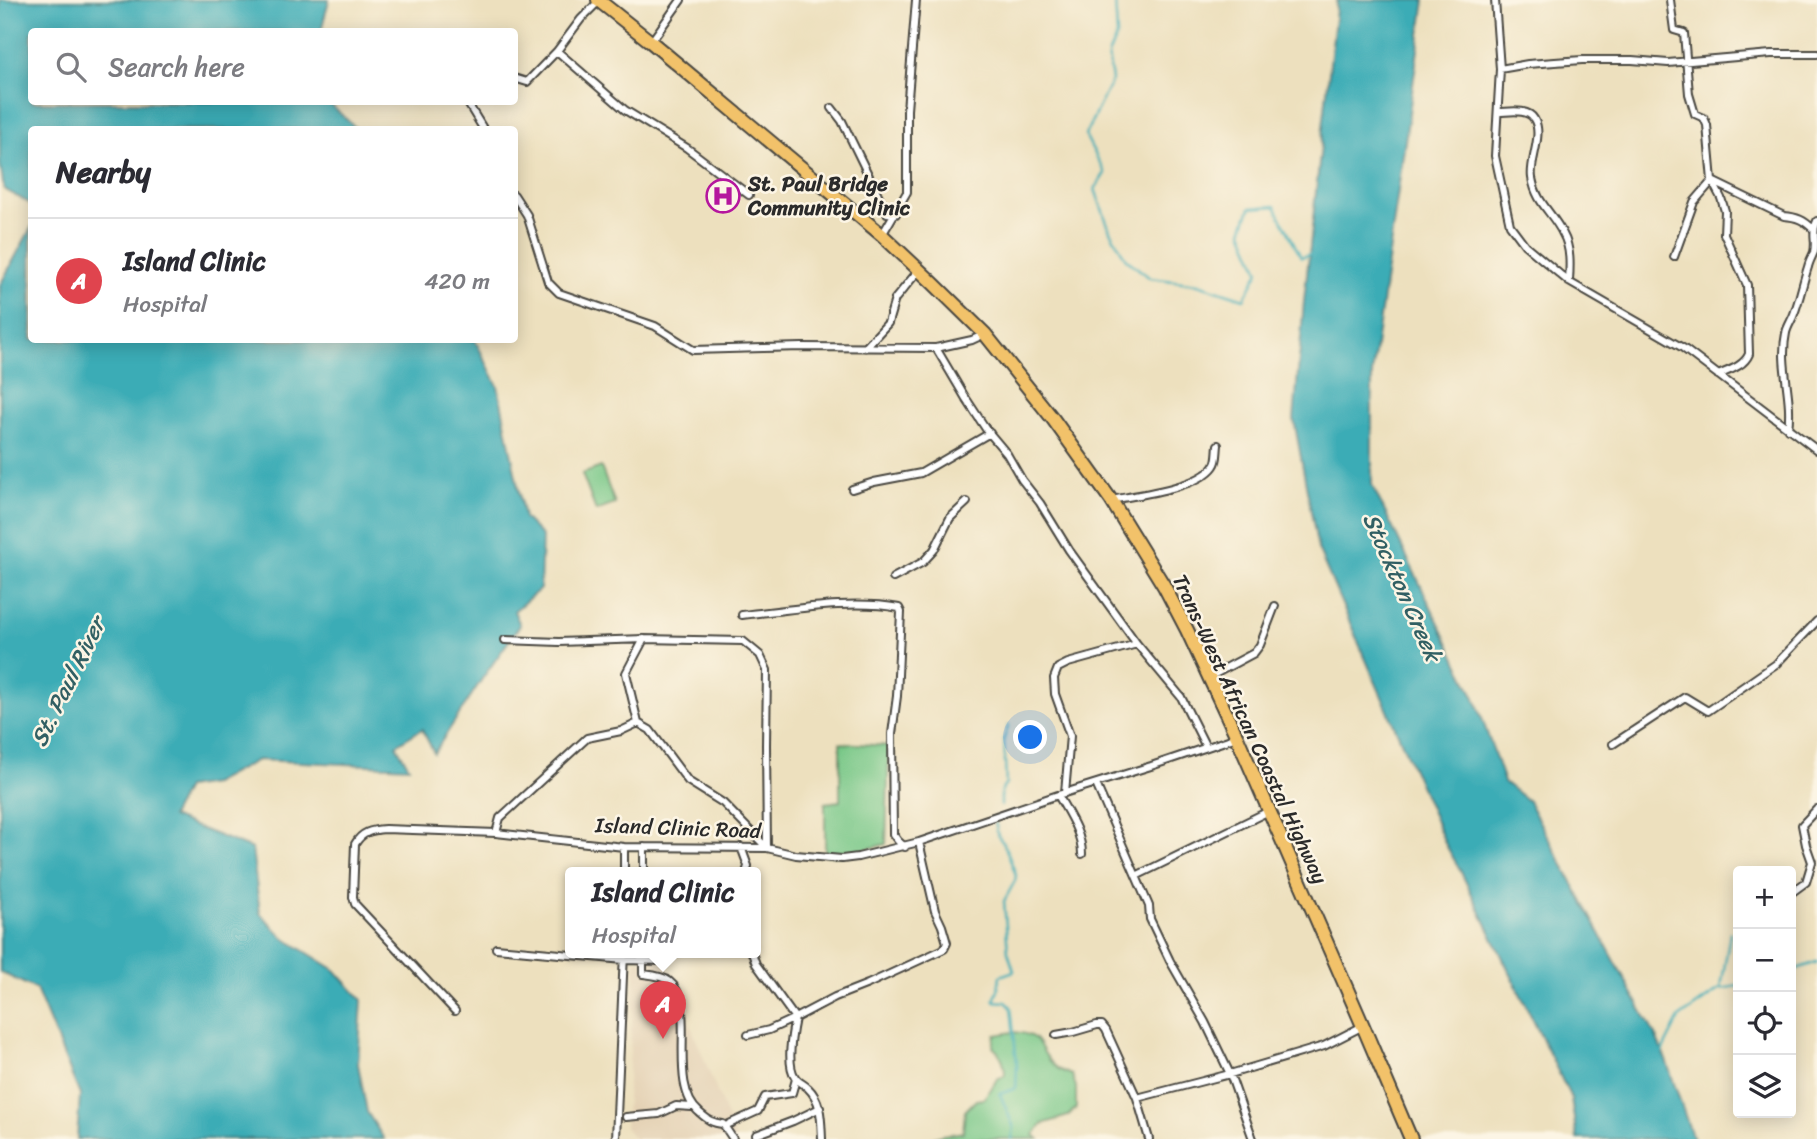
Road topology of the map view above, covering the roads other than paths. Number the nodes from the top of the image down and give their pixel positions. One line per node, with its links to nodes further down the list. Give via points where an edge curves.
1 (598, 0): 6 (highway, Trans-West African Coastal Highway); 7 (street)
2 (681, 0): 6 (street)
3 (916, 0): 19 (street, via 907,110 907,192)
4 (1495, 0): 10 (street)
5 (1670, 0): 9 (street, via 1674,30 1684,33)
6 (652, 42): 22 (highway, Trans-West African Coastal Highway)
7 (557, 51): 11 (street, via 527,82); 17 (street, via 625,110 687,148)
8 (1817, 54): 9 (street)
9 (1685, 61): 10 (street, via 1582,60); 16 (street, via 1695,114 1707,125)
10 (1500, 69): 14 (street)
11 (518, 79)
12 (468, 105): 15 (street)
13 (832, 108): 19 (street, via 887,213)
14 (1499, 112): 25 (street, via 1495,156 1510,225 1525,245); 25 (street, via 1522,112 1535,120 1531,175 1538,200 1564,236)
15 (481, 126)
16 (1712, 181): 21 (street, via 1784,216 1796,217); 23 (street, via 1693,202); 29 (street, via 1725,211 1724,233 1745,278 1750,347 1746,360)
17 (749, 195)
18 (518, 201): 27 (street, via 527,215 548,282 559,293 655,326 693,350)
19 (896, 214): 22 (street)
20 (1817, 221): 21 (street)
21 (1813, 229): 30 (street, via 1815,247 1786,333)
22 (882, 235): 24 (highway, Trans-West African Coastal Highway)
23 (1674, 257)
24 (919, 270): 26 (highway, Trans-West African Coastal Highway); 27 (street, via 895,299 888,323)
25 (1569, 282): 29 (street, via 1683,348)
26 (985, 334): 28 (street); 35 (highway, Trans-West African Coastal Highway)
27 (866, 348): 28 (street)
28 (936, 348): 31 (street)
29 (1718, 375): 30 (street)
30 (1788, 429): 33 (street)
31 (990, 433): 34 (street, via 921,473); 43 (street)
32 (1218, 445): 35 (street, via 1216,465 1189,484)
33 (1817, 450)
34 (852, 489)
35 (1111, 500): 44 (highway, Trans-West African Coastal Highway, via 1164,586)
36 (967, 502): 37 (street, via 950,518 923,562)
37 (893, 578)
38 (1275, 606): 44 (street, via 1254,653)
39 (742, 615): 58 (street, via 843,605 899,608 900,659 892,734 893,834)
40 (1817, 621): 47 (street, via 1776,664 1708,710 1685,697)
41 (644, 639): 42 (street); 45 (street, via 626,673); 59 (street, via 743,641 760,656 767,670)
42 (505, 640)
43 (1137, 644): 48 (street, via 1181,697); 50 (street, via 1058,668 1055,694 1070,736)
44 (1209, 677): 46 (highway, Trans-West African Coastal Highway)
45 (638, 723): 53 (street, via 587,738 500,818); 59 (street, via 650,730 688,781 723,803)
46 (1237, 737): 48 (street, Island Clinic Road); 52 (highway, Trans-West African Coastal Highway)
47 (1613, 744)
48 (1206, 747): 49 (street, Island Clinic Road)
49 (1096, 784): 50 (street, Island Clinic Road); 64 (street)
50 (1061, 794): 54 (street, Island Clinic Road); 60 (street)
51 (1817, 809): 65 (street, via 1802,825 1812,862 1806,882)
52 (1269, 811): 64 (street); 75 (highway, Trans-West African Coastal Highway)
53 (496, 834): 55 (street, Island Clinic Road); 73 (street, Island Clinic Road, via 371,830 355,844 355,905)
54 (919, 842): 58 (street, Island Clinic Road); 74 (street, via 947,943 944,949)
55 (624, 847): 56 (street, Island Clinic Road); 61 (street)
56 (644, 847): 57 (street, Island Clinic Road); 62 (street)
57 (741, 847): 59 (street, Island Clinic Road); 63 (street)
58 (905, 847): 59 (street, Island Clinic Road, via 842,859)
59 (767, 848)
60 (1082, 854)
61 (624, 867)
62 (644, 867)
63 (748, 867)
64 (1136, 876): 78 (street, via 1150,919)
65 (1796, 889)
66 (496, 948): 67 (street)
67 (565, 953)
68 (624, 958): 87 (street)
69 (643, 958): 81 (street, via 643,974 668,980 680,1000 682,1068)
70 (648, 958): 72 (street)
71 (754, 958): 74 (street)
72 (665, 961)
73 (455, 1011)
74 (795, 1018): 76 (street); 79 (street, via 791,1068)
75 (1363, 1026): 78 (street, via 1324,1046); 91 (highway, Trans-West African Coastal Highway)
76 (748, 1035)
77 (1056, 1035): 80 (street, via 1102,1025)
78 (1230, 1074): 80 (street); 90 (street)
79 (796, 1079): 82 (street, via 809,1089); 84 (street, via 792,1093 765,1097 758,1111)
80 (1137, 1098): 89 (street)
81 (692, 1107): 83 (street); 88 (street, via 710,1123 723,1124)
82 (820, 1108): 85 (street); 86 (street)
83 (626, 1117)
84 (729, 1124)
85 (756, 1135)
86 (820, 1138)
87 (616, 1139)
88 (733, 1139)
89 (1149, 1139)
90 (1253, 1139)
91 (1411, 1139)

